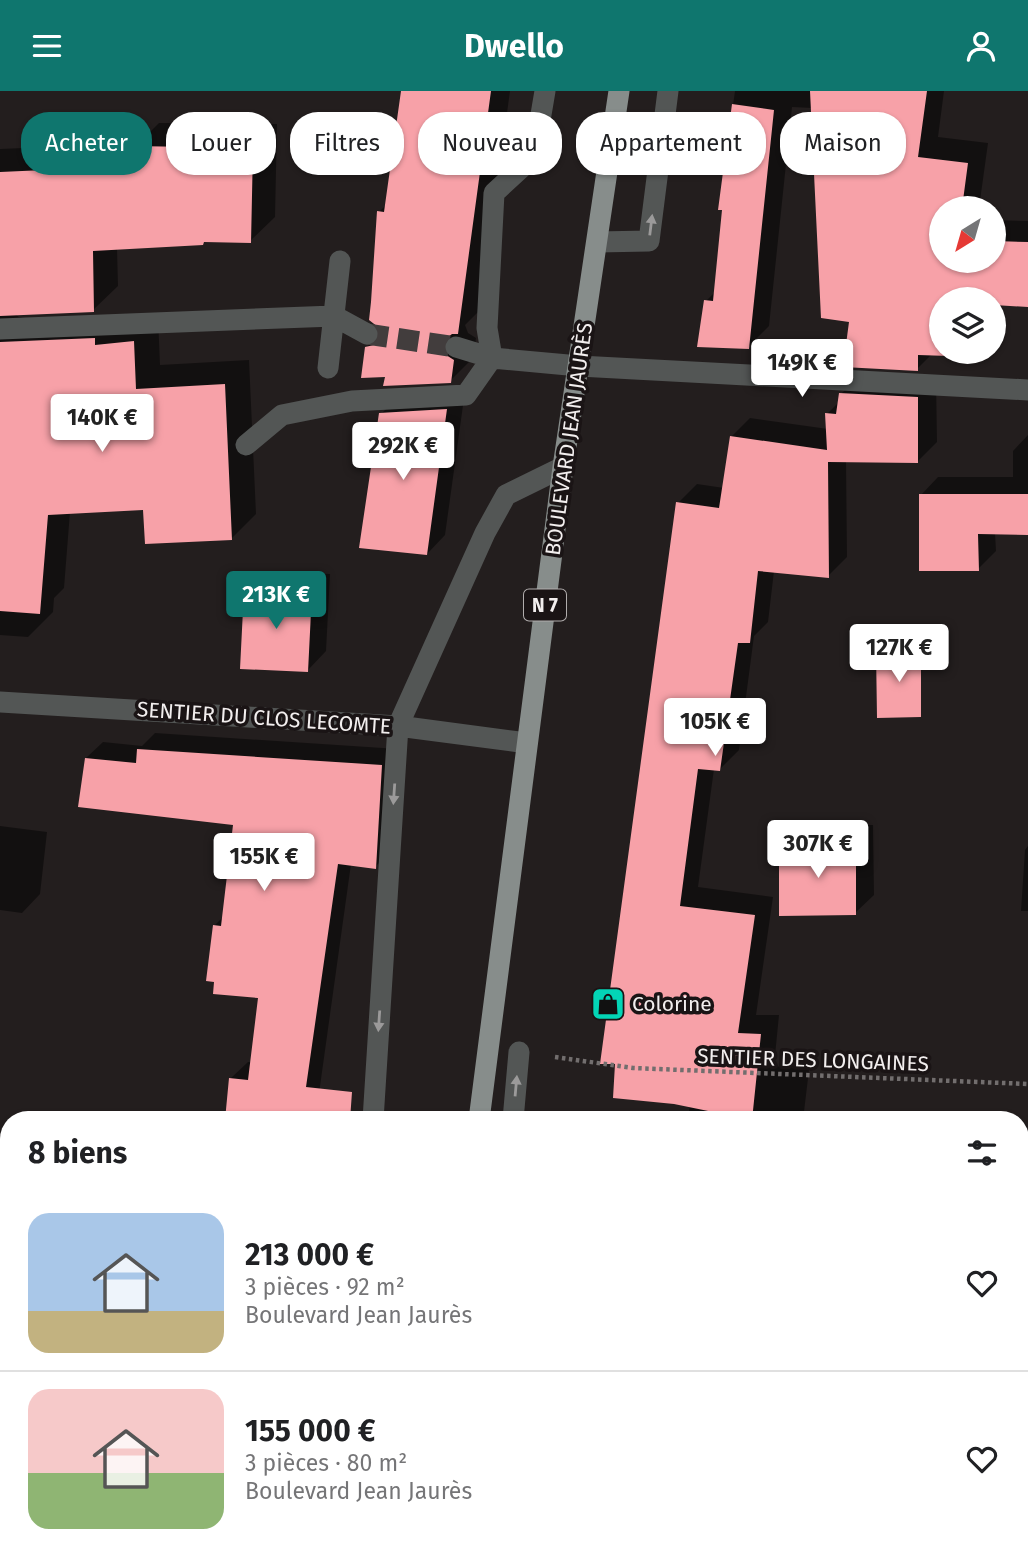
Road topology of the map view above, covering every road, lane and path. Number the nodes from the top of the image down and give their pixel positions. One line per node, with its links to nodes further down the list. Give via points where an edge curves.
1 (545, 91): 10 (street, via 534,156 494,193 487,328)
2 (619, 91): 4 (main road, BOULEVARD JEAN JAURÈS / N 7)
3 (668, 91): 4 (street, one-way to 3, via 649,241)
4 (597, 242): 11 (main road, BOULEVARD JEAN JAURÈS / N 7)
5 (340, 261): 6 (street)
6 (334, 316): 7 (street); 8 (street); 12 (street)
7 (0, 329)
8 (366, 334)
9 (456, 347): 10 (street)
10 (492, 358): 11 (street); 14 (street, via 466,395 352,401 282,415)
11 (579, 366): 13 (street); 15 (main road, BOULEVARD JEAN JAURÈS / N 7)
12 (328, 368)
13 (1028, 390)
14 (246, 446)
15 (563, 467): 17 (street, via 506,495); 18 (main road, BOULEVARD JEAN JAURÈS / N 7)
16 (0, 702): 17 (street, SENTIER DU CLOS LECOMTE)
17 (398, 726): 18 (street, SENTIER DU CLOS LECOMTE); 22 (street, one-way to 22)
18 (527, 743): 23 (main road, BOULEVARD JEAN JAURÈS / N 7)
19 (519, 1052): 24 (street, one-way to 19)
20 (597, 1063): 21 (path, SENTIER DES LONGAINES)
21 (1028, 1084)
22 (374, 1111)
23 (480, 1111)
24 (514, 1111)

